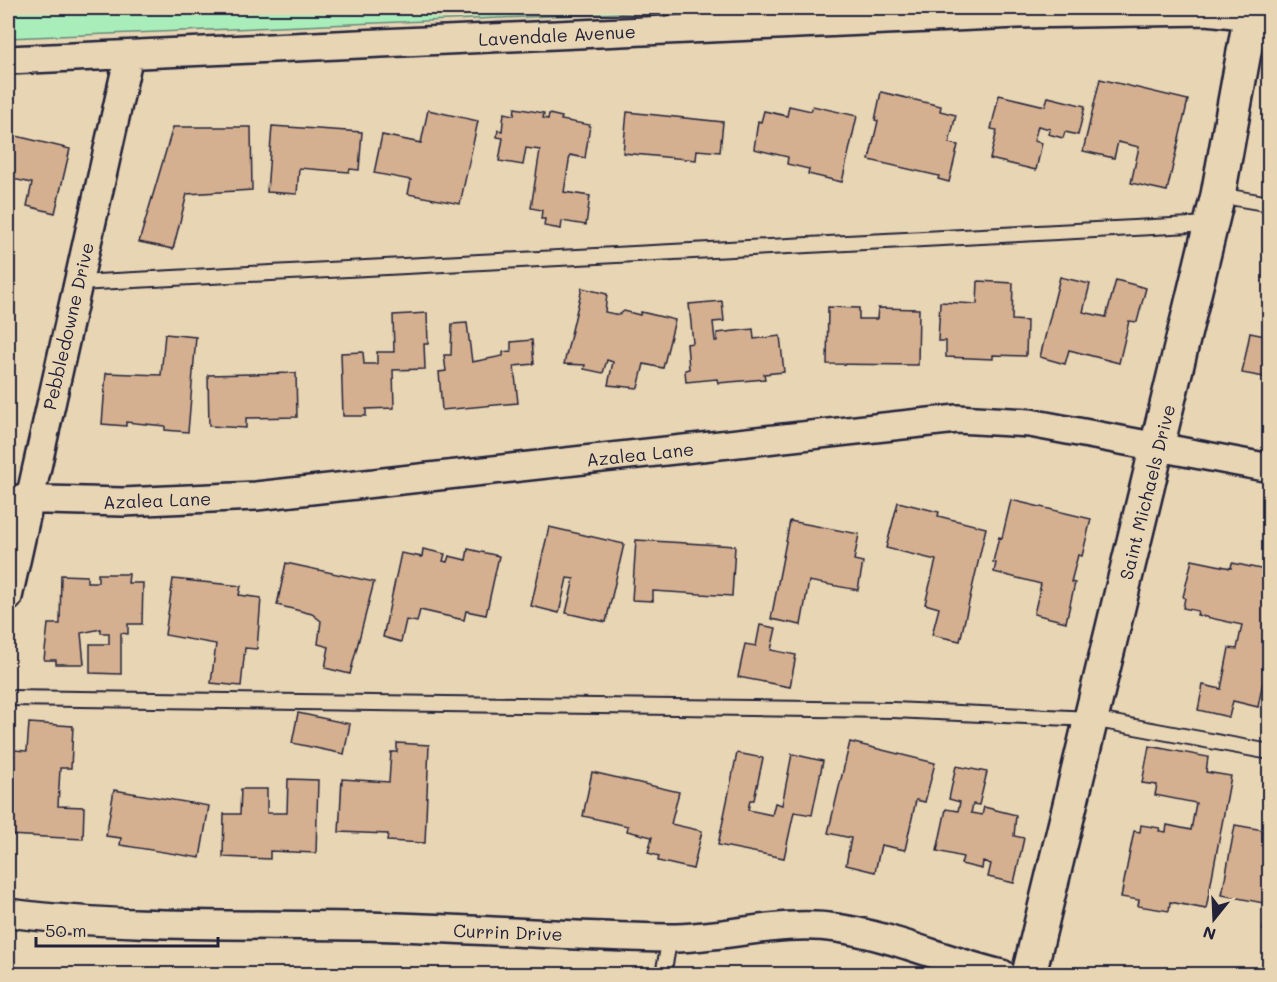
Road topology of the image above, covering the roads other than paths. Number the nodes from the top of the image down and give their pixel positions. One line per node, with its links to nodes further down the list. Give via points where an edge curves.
1 (1257, 14): 2 (street, Lavendale Avenue, via 1018,14); 5 (street, Saint Michaels Drive)
2 (129, 55): 3 (street, Lavendale Avenue); 6 (street, Pebbledowne Drive)
3 (8, 60)
4 (1269, 204): 5 (lane)
5 (1214, 209): 6 (lane); 7 (street, Saint Michaels Drive)
6 (78, 283): 9 (street, Pebbledowne Drive)
7 (1159, 447): 8 (street, Azalea Lane); 9 (street, Azalea Lane, via 1030,423 957,419 256,496 123,502); 12 (street, Saint Michaels Drive)
8 (1269, 468)
9 (18, 500): 10 (street, Pebbledowne Drive)
10 (8, 597)
11 (8, 698): 12 (lane, via 893,710)
12 (1092, 719): 13 (lane); 18 (street, Saint Michaels Drive)
13 (1269, 752)
14 (8, 914): 15 (street, Currin Drive)
15 (670, 938): 16 (lane); 17 (street, Currin Drive, via 790,926 835,927 878,936)
16 (663, 975)
17 (1002, 975)
18 (1029, 975)

